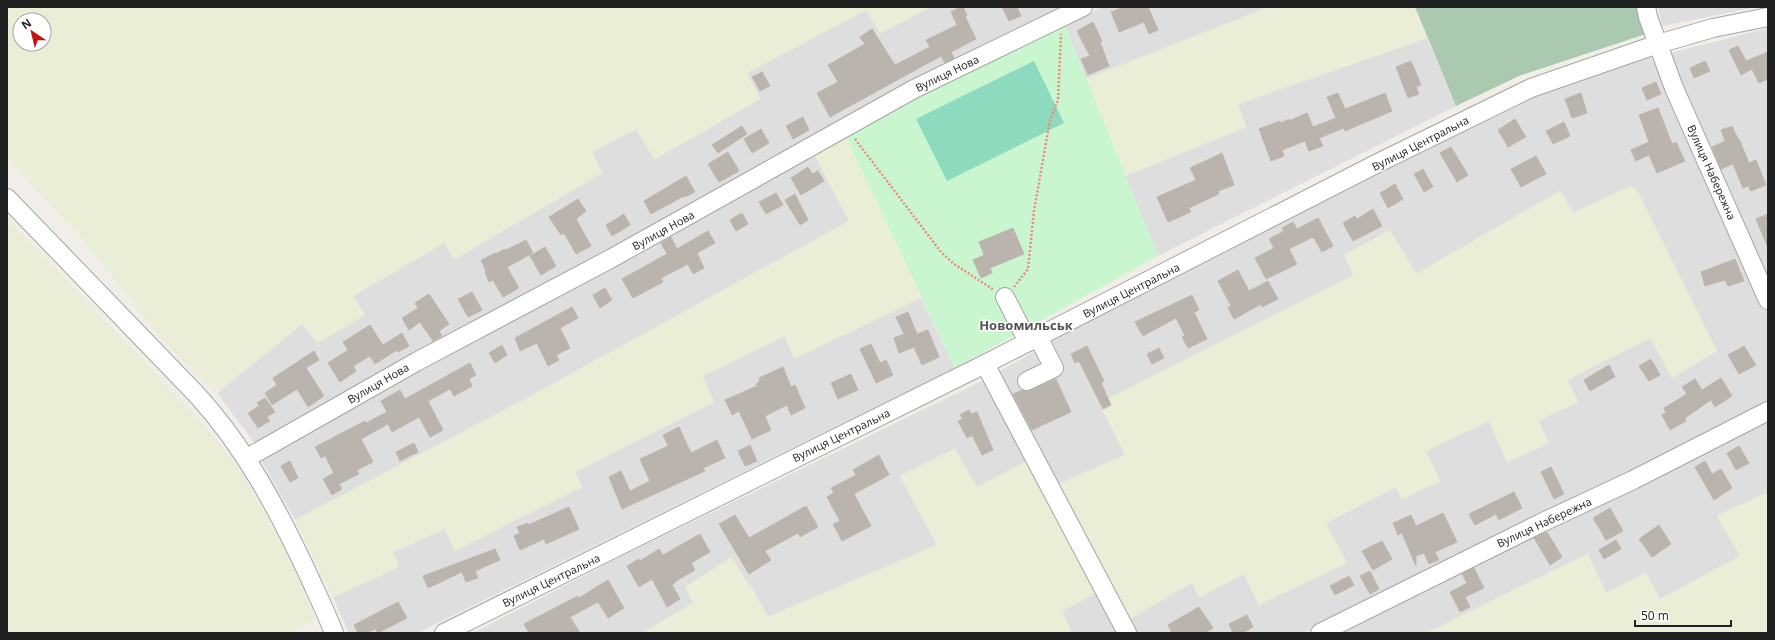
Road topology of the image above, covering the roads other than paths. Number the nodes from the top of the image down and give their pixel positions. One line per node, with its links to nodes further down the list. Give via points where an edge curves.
1 (1083, 7): 12 (street, Вулиця Нова, via 914,89 612,258 416,362)
2 (1646, 7): 4 (street, Вулиця Набережна)
3 (1768, 17): 4 (street, Вулиця Центральна, via 1713,28)
4 (1658, 44): 7 (street, Вулиця Набережна, via 1674,88); 8 (street, Вулиця Центральна, via 1531,88 1378,163)
5 (7, 198): 12 (street, via 198,396 222,423)
6 (1005, 297): 8 (street)
7 (1768, 300)
8 (1033, 340): 9 (street, Вулиця Центральна); 10 (street, via 1054,368)
9 (985, 364): 14 (street, Вулиця Центральна); 15 (street)
10 (1027, 381)
11 (1768, 411): 16 (street, Вулиця Набережна)
12 (247, 458): 13 (street, via 292,541)
13 (334, 633)
14 (444, 633)
15 (1127, 633)
16 (1320, 633)

